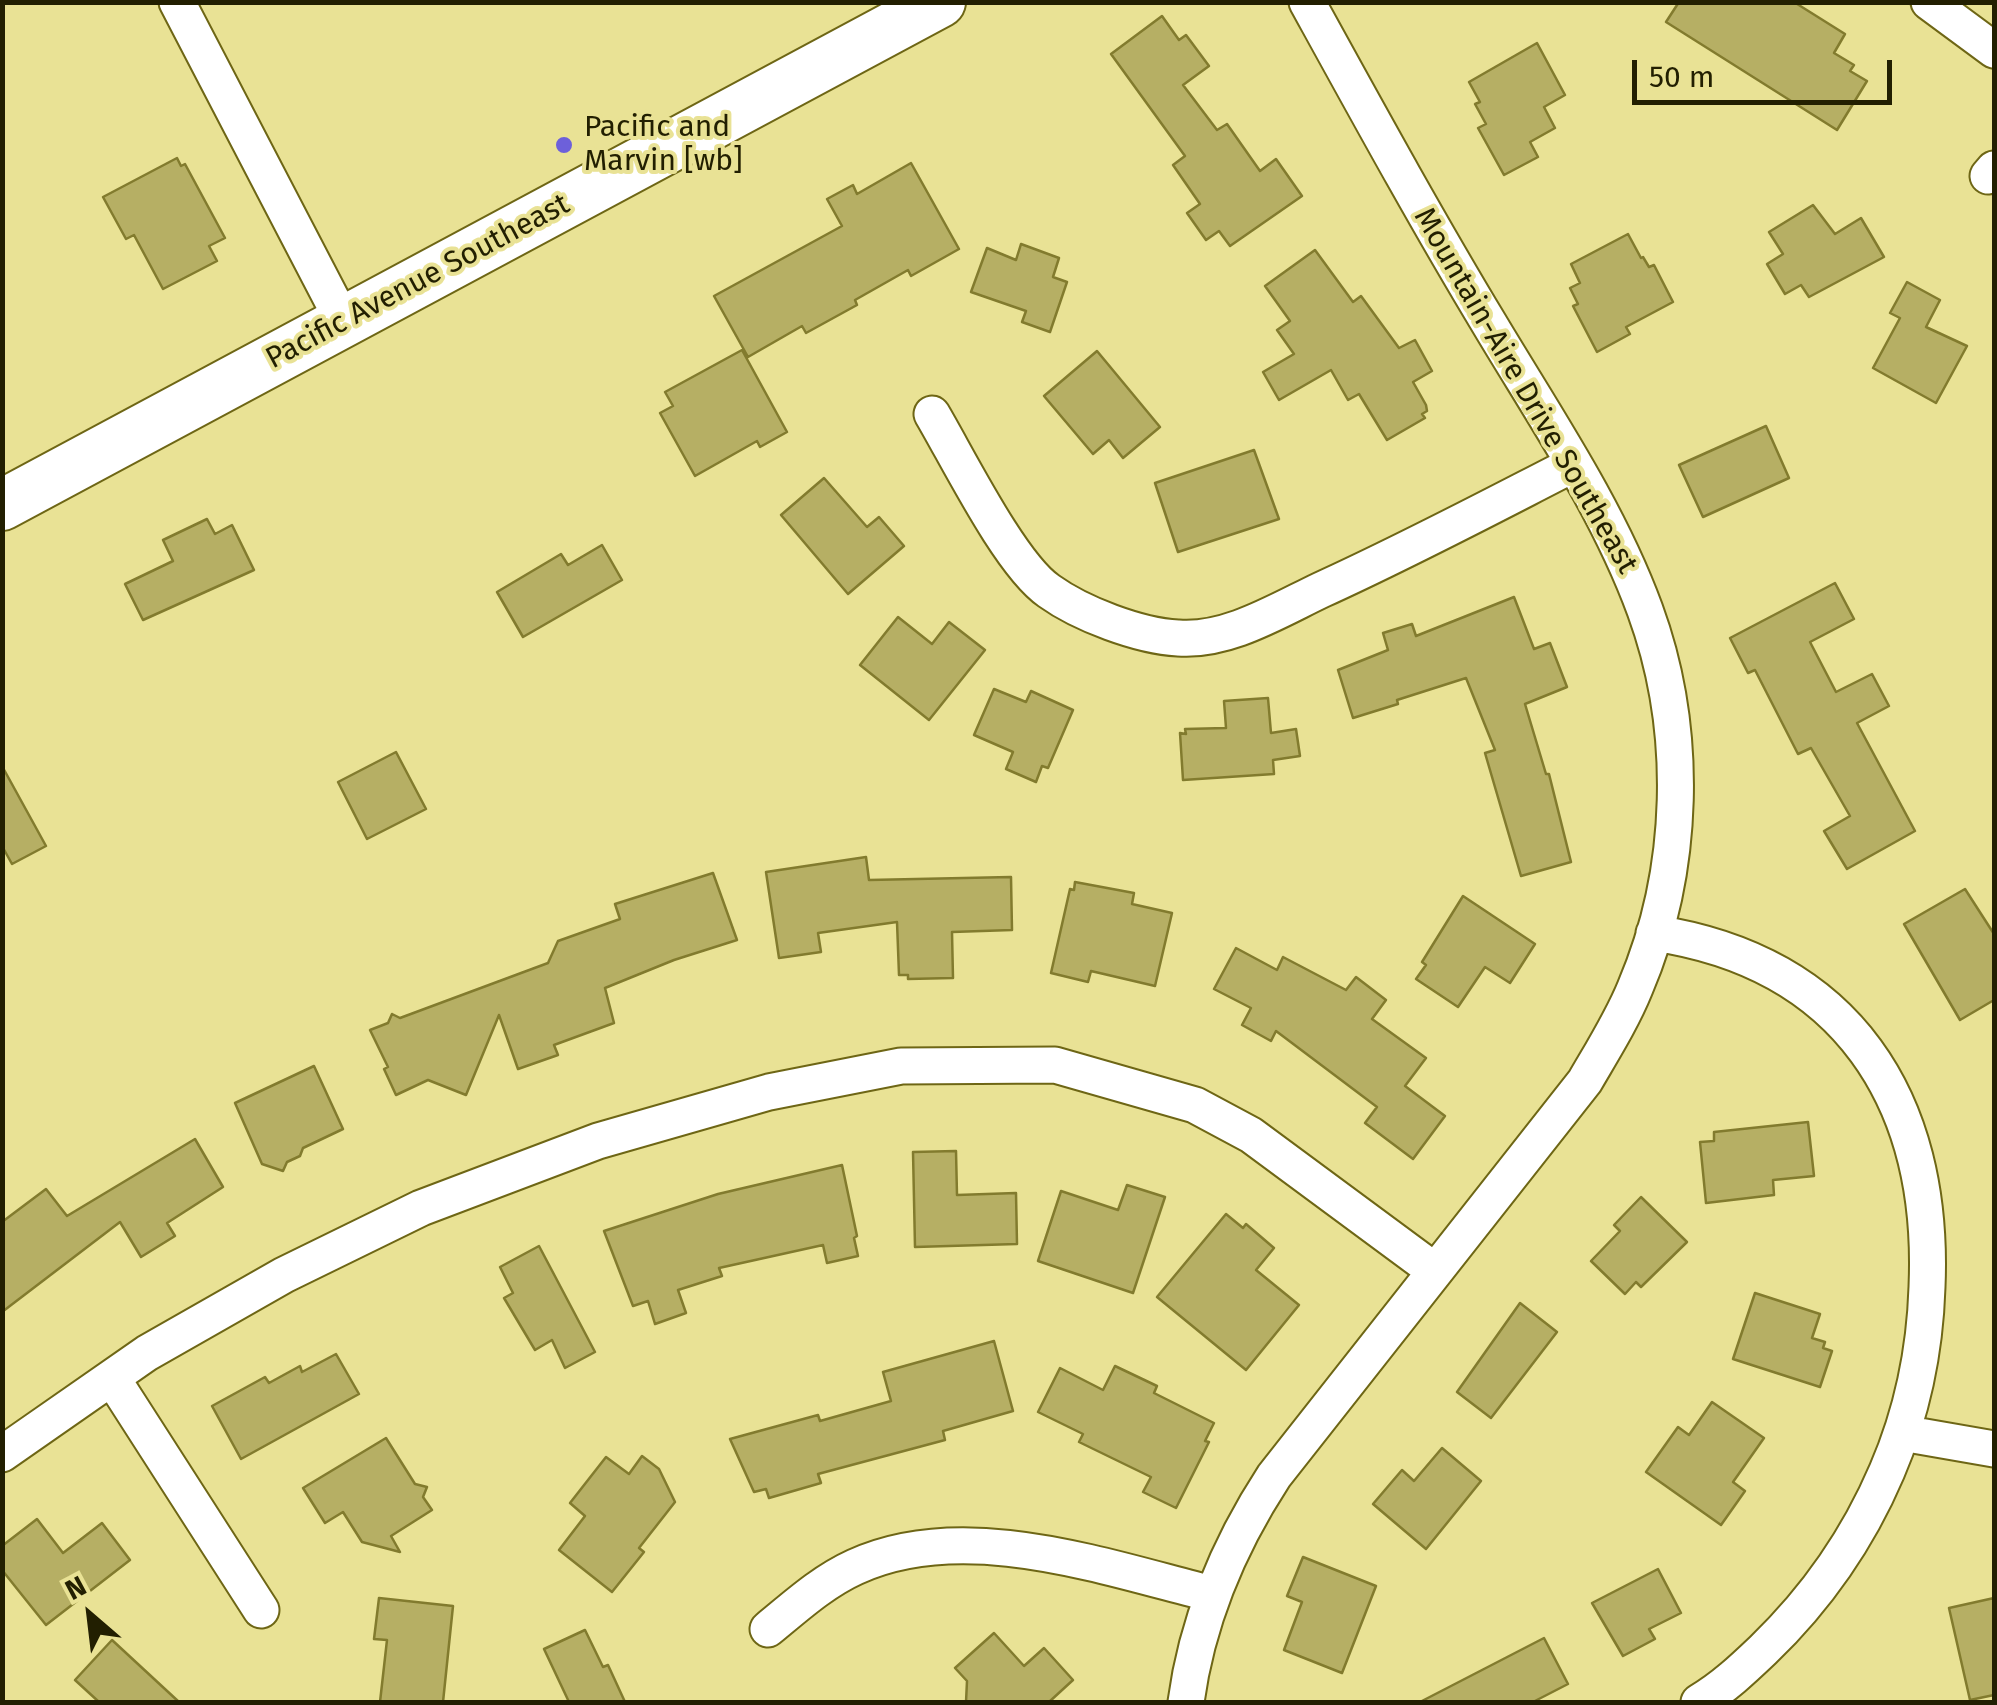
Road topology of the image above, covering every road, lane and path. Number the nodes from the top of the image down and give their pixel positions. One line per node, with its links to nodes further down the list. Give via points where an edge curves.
1 (177, 2): 6 (street)
2 (940, 2): 6 (main road, Pacific Avenue Southeast)
3 (1306, 2): 8 (street, Mountain-Aire Drive Southeast)
4 (1930, 2): 5 (street)
5 (1994, 50)
6 (344, 323): 9 (main road, Pacific Avenue Southeast)
7 (932, 414): 8 (street, via 1000,528 1049,591 1104,620 1178,638 1243,626)
8 (1574, 464): 10 (street, Mountain-Aire Drive Southeast, via 1619,548 1666,682 1675,754 1674,827)
9 (2, 504)
10 (1654, 933): 11 (street, Mountain-Aire Drive Southeast, via 1622,1018 1585,1080); 13 (street, via 1694,939 1771,968 1847,1029 1888,1084 1918,1162 1928,1251 1926,1325)
11 (1435, 1271): 12 (street, via 1251,1136 1194,1105 1056,1065 900,1066 769,1092 598,1141 422,1208 284,1275); 16 (street, Mountain-Aire Drive Southeast, via 1274,1476)
12 (112, 1378): 15 (street); 17 (street)
13 (1902, 1433): 14 (street); 20 (street, via 1874,1501 1815,1594 1738,1674)
14 (1994, 1449)
15 (2, 1454)
16 (1212, 1594): 18 (street, via 1006,1546 904,1551 820,1587); 19 (street, Mountain-Aire Drive Southeast)
17 (260, 1610)
18 (768, 1629)
19 (1186, 1702)
20 (1699, 1702)

